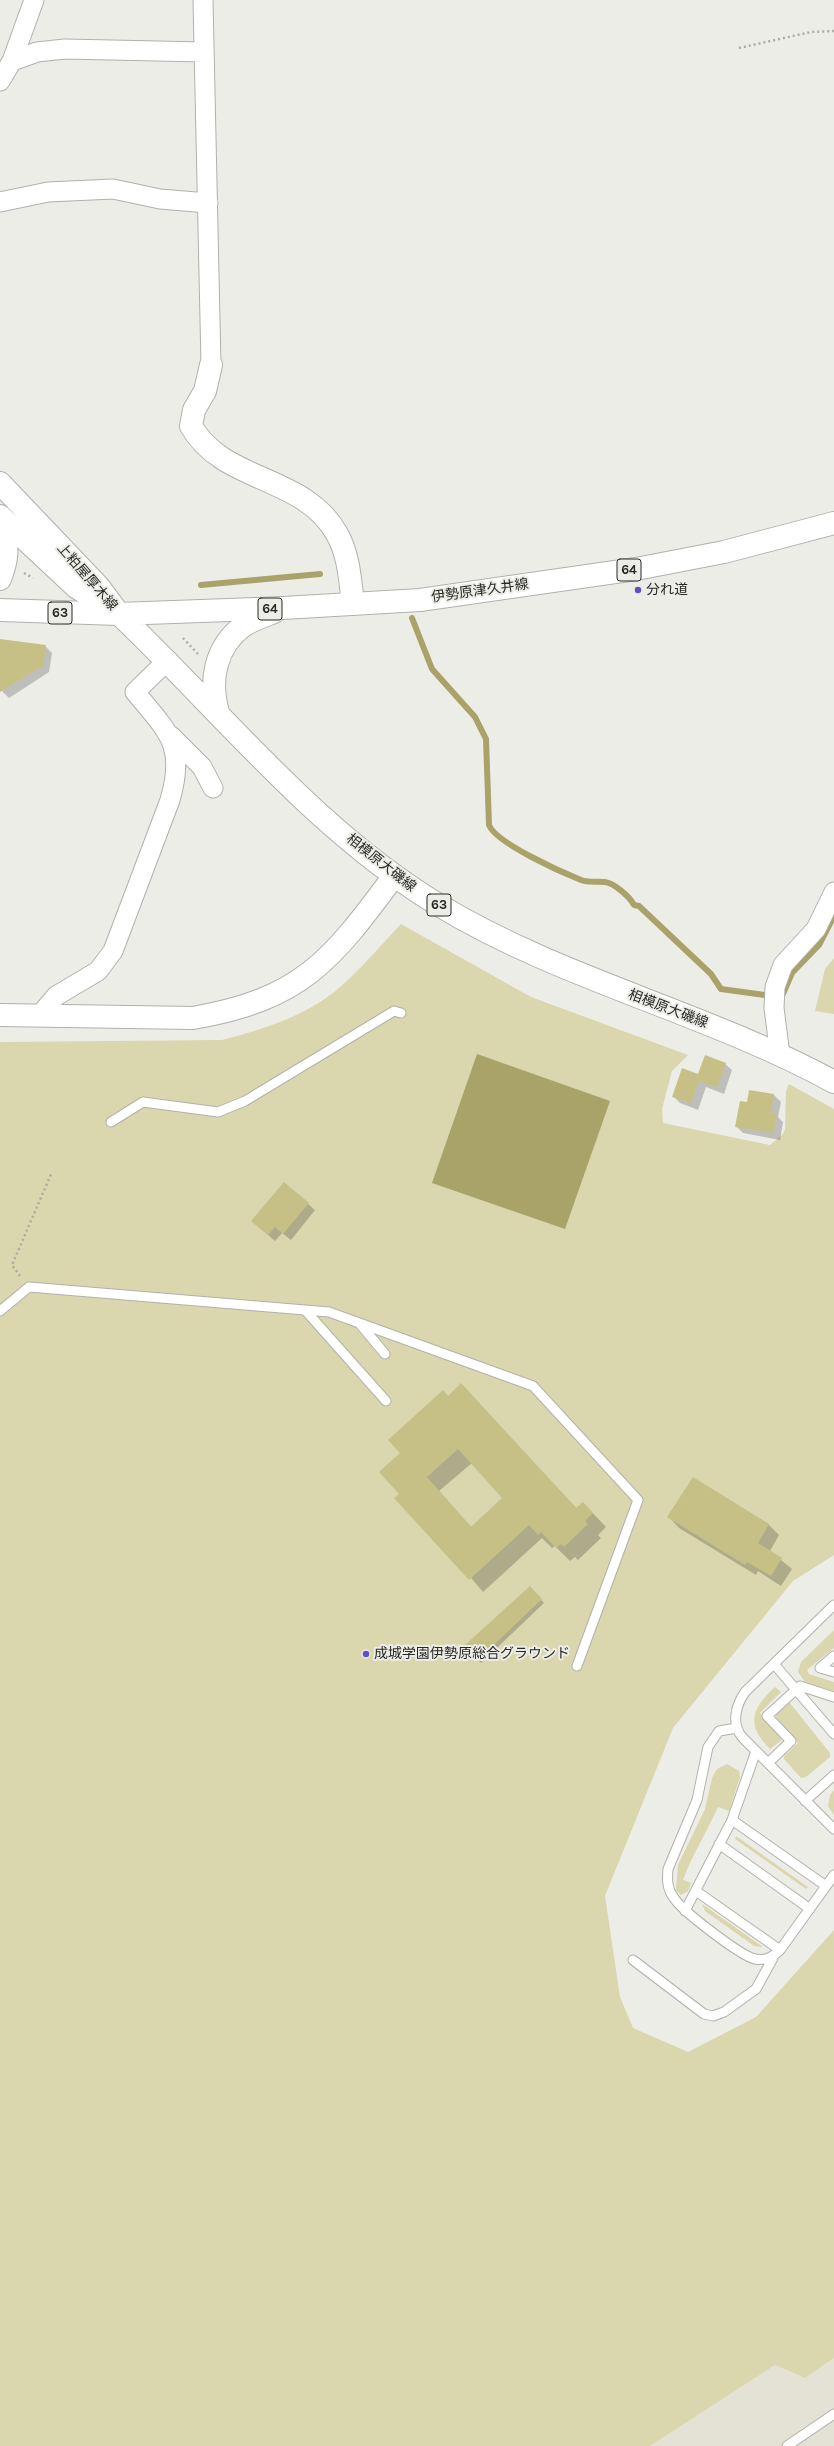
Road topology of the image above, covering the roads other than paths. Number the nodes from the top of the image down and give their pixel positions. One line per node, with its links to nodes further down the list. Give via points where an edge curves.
1 (34, 0): 4 (street)
2 (203, 0): 3 (street)
3 (204, 52): 4 (street, via 65,49 37,52); 7 (street)
4 (12, 61): 5 (street)
5 (0, 81)
6 (0, 202): 7 (street, via 48,192 113,189 160,199)
7 (208, 203): 8 (street)
8 (211, 366): 14 (main road, via 205,391 194,410 191,426 199,441 217,456 302,497 320,512 337,533 347,558)
9 (0, 483): 17 (main road, 上粕屋厚木線, via 100,587)
10 (0, 516): 17 (main road, 上粕屋厚木線, via 76,587)
11 (834, 523): 14 (main road, 伊勢原津久井線 / 64, via 724,552 636,569 420,600)
12 (0, 528): 13 (main road, via 7,549 7,560)
13 (0, 579)
14 (353, 604): 15 (main road, 伊勢原津久井線 / 64)
15 (283, 608): 17 (main road, 伊勢原津久井線 / 64); 19 (main road, via 244,626 222,649 213,687)
16 (0, 610): 17 (main road, 63)
17 (119, 614): 18 (main road, 相模原大磯線 / 63)
18 (168, 660): 19 (main road, 相模原大磯線 / 63); 20 (street, via 135,692)
19 (218, 712): 22 (main road, 相模原大磯線 / 63, via 296,792)
20 (169, 733): 21 (street, via 202,767); 26 (street, via 176,760 177,777 113,951 98,971 56,996)
21 (213, 788)
22 (394, 876): 26 (main road, via 348,938 329,958 280,993 256,1003 224,1013 193,1018); 27 (main road, 相模原大磯線 / 63, via 464,919 563,968)
23 (834, 892): 27 (street, via 816,929 783,965 774,987)
24 (401, 1013): 29 (lane, via 394,1011 246,1101 218,1112 142,1102)
25 (0, 1015): 26 (main road)
26 (40, 1015)
27 (780, 1055): 28 (main road, 相模原大磯線 / 63)
28 (834, 1082)
29 (111, 1122)
30 (305, 1310): 31 (lane, via 29,1287); 32 (lane, via 329,1312); 34 (lane)
31 (0, 1311)
32 (360, 1323): 33 (lane); 38 (lane, via 533,1386 638,1500)
33 (384, 1354)
34 (386, 1401)
35 (834, 1605): 37 (lane)
36 (834, 1656): 39 (lane, via 820,1668)
37 (774, 1664): 40 (lane); 42 (lane, via 739,1700 736,1709)
38 (577, 1666)
39 (834, 1672)
40 (795, 1689): 41 (lane, via 800,1686); 43 (lane); 45 (lane, via 767,1716 791,1741)
41 (834, 1697)
42 (737, 1728): 44 (lane); 55 (lane, via 719,1731 708,1747 697,1800 668,1869 669,1889)
43 (834, 1734)
44 (756, 1751): 45 (lane); 48 (lane)
45 (768, 1763): 47 (lane)
46 (834, 1775): 47 (lane)
47 (805, 1801): 49 (lane)
48 (732, 1820): 50 (lane); 52 (lane)
49 (834, 1829)
50 (719, 1844): 53 (lane); 54 (lane)
51 (834, 1875): 52 (lane)
52 (826, 1886): 54 (lane)
53 (696, 1891): 55 (lane); 56 (lane)
54 (810, 1909): 56 (lane)
55 (685, 1911): 57 (lane, via 749,1957 763,1960)
56 (780, 1950): 57 (lane)
57 (773, 1958): 58 (lane, via 756,1989 724,2012 713,2016 704,2014)
58 (633, 1960)
59 (834, 2414): 60 (lane)
60 (787, 2446)

